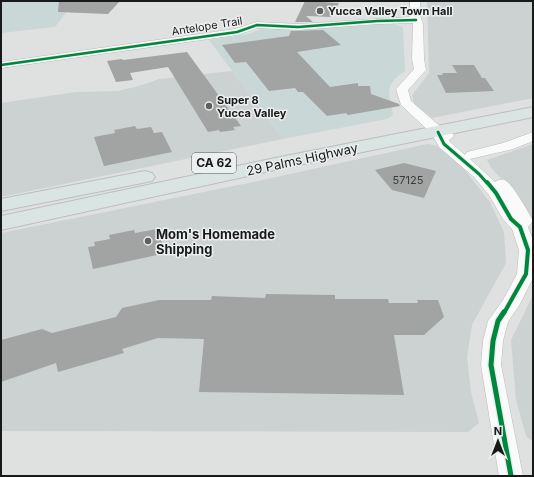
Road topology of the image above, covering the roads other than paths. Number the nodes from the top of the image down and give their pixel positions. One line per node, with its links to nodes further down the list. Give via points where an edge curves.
1 (415, 1): 2 (street)
2 (416, 20): 3 (street, Antelope Trail, via 298,27 257,25 237,32); 6 (street, via 420,70 402,89 405,102)
3 (1, 65)
4 (533, 100): 6 (main road, 29 Palms Highway / CA 62)
5 (533, 112): 6 (main road, 29 Palms Highway / CA 62)
6 (432, 127): 8 (street, via 457,141); 9 (main road, 29 Palms Highway / CA 62); 10 (main road, 29 Palms Highway / CA 62); 11 (street, via 444,144 479,174 496,193 510,219)
7 (533, 136): 8 (street, via 508,146)
8 (472, 155): 11 (street, via 491,173 517,206 525,221)
9 (1, 205)
10 (1, 223)
11 (520, 227): 12 (street, via 528,250 526,274 498,321 491,365)
12 (511, 476)

